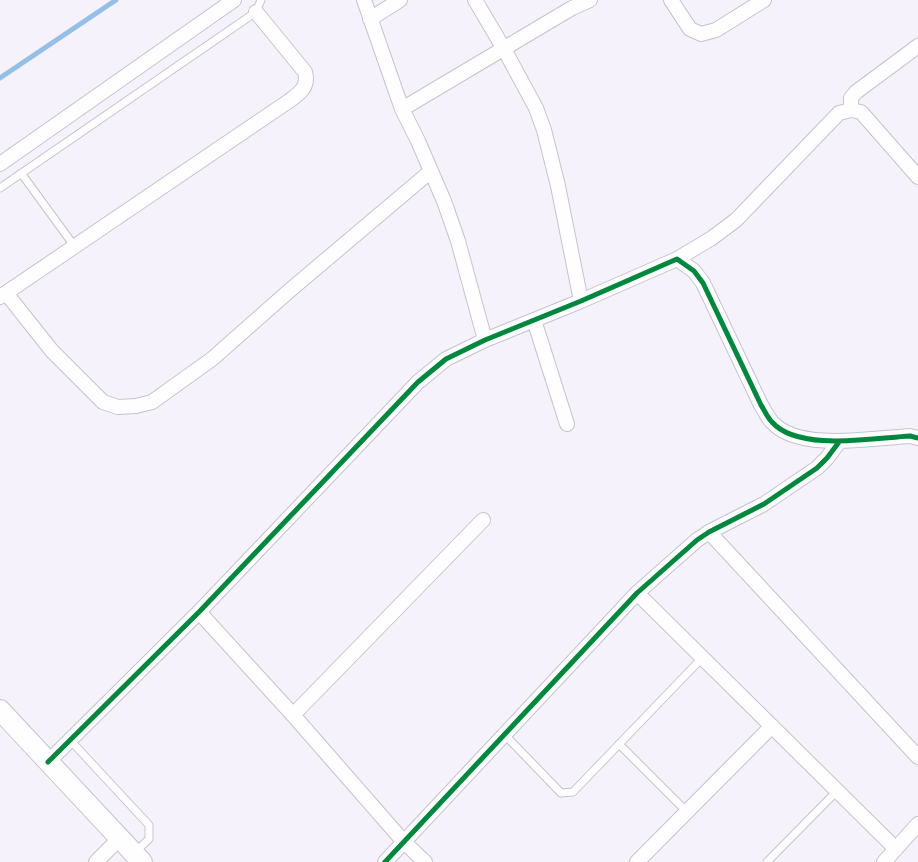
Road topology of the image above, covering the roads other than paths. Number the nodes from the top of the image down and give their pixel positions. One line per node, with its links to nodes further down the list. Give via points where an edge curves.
1 (234, 0): 14 (street)
2 (364, 0): 9 (street)
3 (400, 0): 9 (street)
4 (475, 0): 11 (street)
5 (590, 0): 11 (street)
6 (671, 0): 7 (street, via 690,29 701,34 716,30)
7 (764, 0)
8 (258, 6): 16 (lane); 19 (street, via 305,72 306,85 302,92)
9 (370, 19): 12 (street)
10 (918, 46): 13 (street, via 856,92 851,98)
11 (504, 49): 12 (street); 22 (street, via 536,108 544,130)
12 (402, 109): 15 (street)
13 (851, 110): 17 (street, via 861,112); 20 (street, via 839,113 736,220)
14 (0, 164)
15 (431, 172): 21 (street, via 212,359 152,402 118,407 103,402); 24 (street, via 458,241)
16 (21, 173): 18 (lane); 19 (lane)
17 (918, 177)
18 (0, 188)
19 (74, 247): 21 (street)
20 (677, 259): 22 (street); 27 (street, via 694,270 703,283 772,422 796,437)
21 (3, 295)
22 (581, 301): 23 (street)
23 (534, 320): 24 (street); 25 (street)
24 (485, 340): 31 (street, via 446,359 418,382)
25 (567, 424)
26 (917, 436): 27 (street)
27 (839, 442): 29 (street, via 816,468 764,504)
28 (483, 520): 34 (street)
29 (709, 532): 30 (street); 39 (street)
30 (637, 593): 32 (street); 36 (street)
31 (199, 612): 34 (street); 37 (street)
32 (703, 657): 35 (street); 38 (lane)
33 (0, 710): 40 (main road)
34 (293, 715): 45 (street)
35 (772, 726): 41 (street); 42 (street)
36 (504, 734): 38 (lane, via 561,792 572,792); 45 (street)
37 (70, 740): 40 (street); 47 (lane, via 149,825 149,840)
38 (619, 744): 42 (lane)
39 (918, 757)
40 (48, 762): 44 (main road)
41 (838, 791): 46 (street); 52 (lane)
42 (687, 812): 51 (street)
43 (918, 824): 46 (street)
44 (120, 838): 47 (main road); 48 (street)
45 (404, 842): 49 (street); 50 (street)
46 (892, 856)
47 (138, 858)
48 (96, 862)
49 (385, 862)
50 (425, 862)
51 (637, 862)
52 (767, 862)

